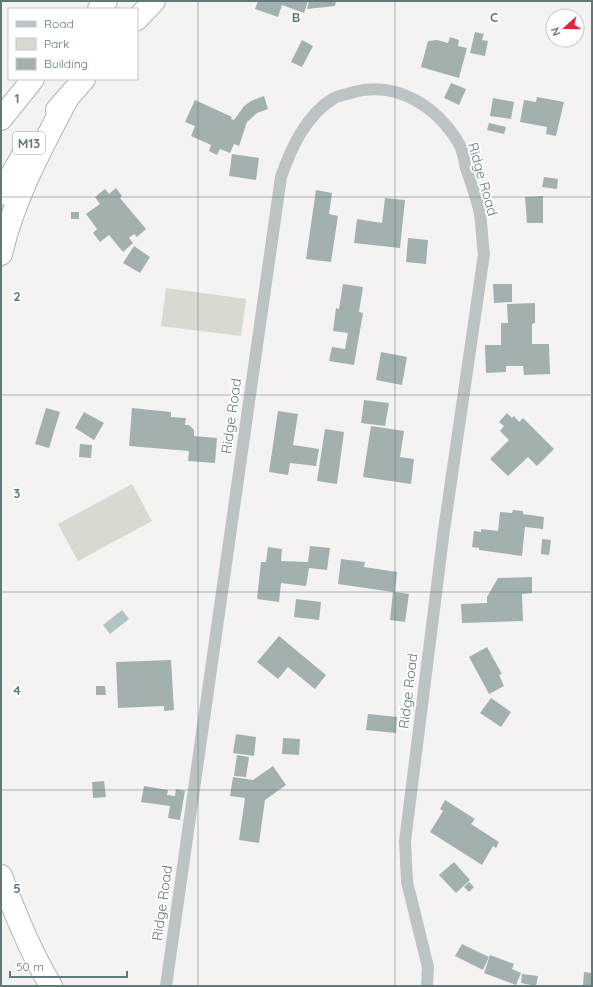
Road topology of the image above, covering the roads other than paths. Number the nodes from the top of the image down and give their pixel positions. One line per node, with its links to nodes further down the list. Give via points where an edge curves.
1 (154, 1): 2 (highway)
2 (138, 18)
3 (32, 80): 6 (highway, M13)
4 (83, 80): 5 (highway, M13)
5 (67, 99): 7 (highway, M13, via 34,135); 8 (highway, via 26,178)
6 (1, 119)
7 (1, 194)
8 (1, 254)
9 (1, 876): 10 (highway, via 30,950)
10 (51, 986)
11 (166, 986): 12 (street, Ridge Road, via 281,177 294,145 318,113 334,98 362,90 392,91 420,102 446,124 459,144 480,214 484,254 444,530 405,841 407,882 428,967)
12 (427, 986)

